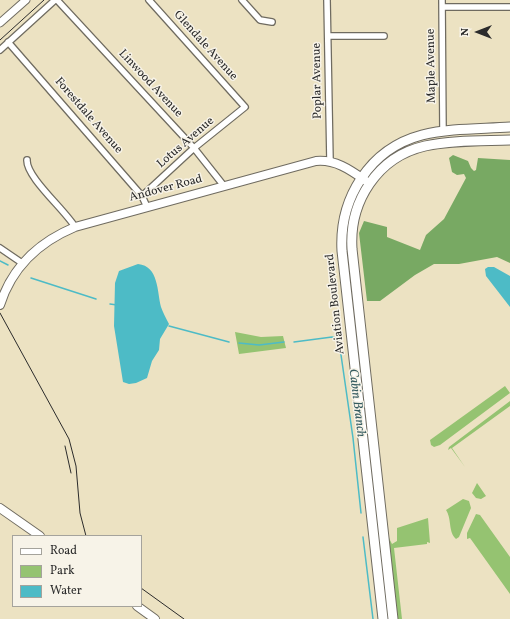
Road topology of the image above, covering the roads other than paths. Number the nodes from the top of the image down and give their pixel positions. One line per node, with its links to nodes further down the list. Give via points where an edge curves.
1 (26, 0): 10 (street)
2 (56, 0): 13 (street); 19 (street, Linwood Avenue)
3 (149, 0): 15 (street, Glendale Avenue)
4 (242, 0): 9 (street, via 260,20)
5 (327, 0): 11 (street, Poplar Avenue)
6 (442, 0): 8 (street, Maple Avenue)
7 (510, 7): 8 (street)
8 (442, 8): 17 (street, Maple Avenue)
9 (272, 22)
10 (0, 23)
11 (328, 36): 12 (street); 21 (street, Poplar Avenue)
12 (384, 36)
13 (8, 42): 14 (street); 25 (street, Forestdale Avenue)
14 (0, 50)
15 (245, 107): 19 (street, Lotus Avenue)
16 (510, 128): 17 (main road, Aviation Boulevard)
17 (443, 132): 22 (main road, Aviation Boulevard, via 421,135 401,143 380,156)
18 (510, 140): 23 (main road, Aviation Boulevard, via 417,148 391,161)
19 (194, 148): 24 (street, Linwood Avenue); 25 (street, Lotus Avenue)
20 (27, 160): 27 (street, via 29,171)
21 (330, 161): 22 (main road, Andover Road); 24 (main road, Andover Road, via 313,162)
22 (361, 177): 23 (main road, Andover Road); 31 (main road, Aviation Boulevard, via 349,201 342,229)
23 (369, 183): 32 (main road, Aviation Boulevard, via 357,208 351,237)
24 (224, 186): 26 (main road, Andover Road)
25 (142, 196): 26 (street, Forestdale Avenue)
26 (148, 207): 27 (main road, Andover Road)
27 (75, 227): 29 (main road, Andover Road, via 49,240)
28 (0, 248): 29 (street)
29 (22, 263): 30 (main road, Andover Road, via 8,284)
30 (0, 305)
31 (350, 320): 32 (main road); 37 (main road, Aviation Boulevard)
32 (360, 328): 38 (main road, Aviation Boulevard)
33 (0, 508): 34 (main road)
34 (39, 535)
35 (138, 607): 36 (main road)
36 (156, 619)
37 (383, 619)
38 (393, 619)

